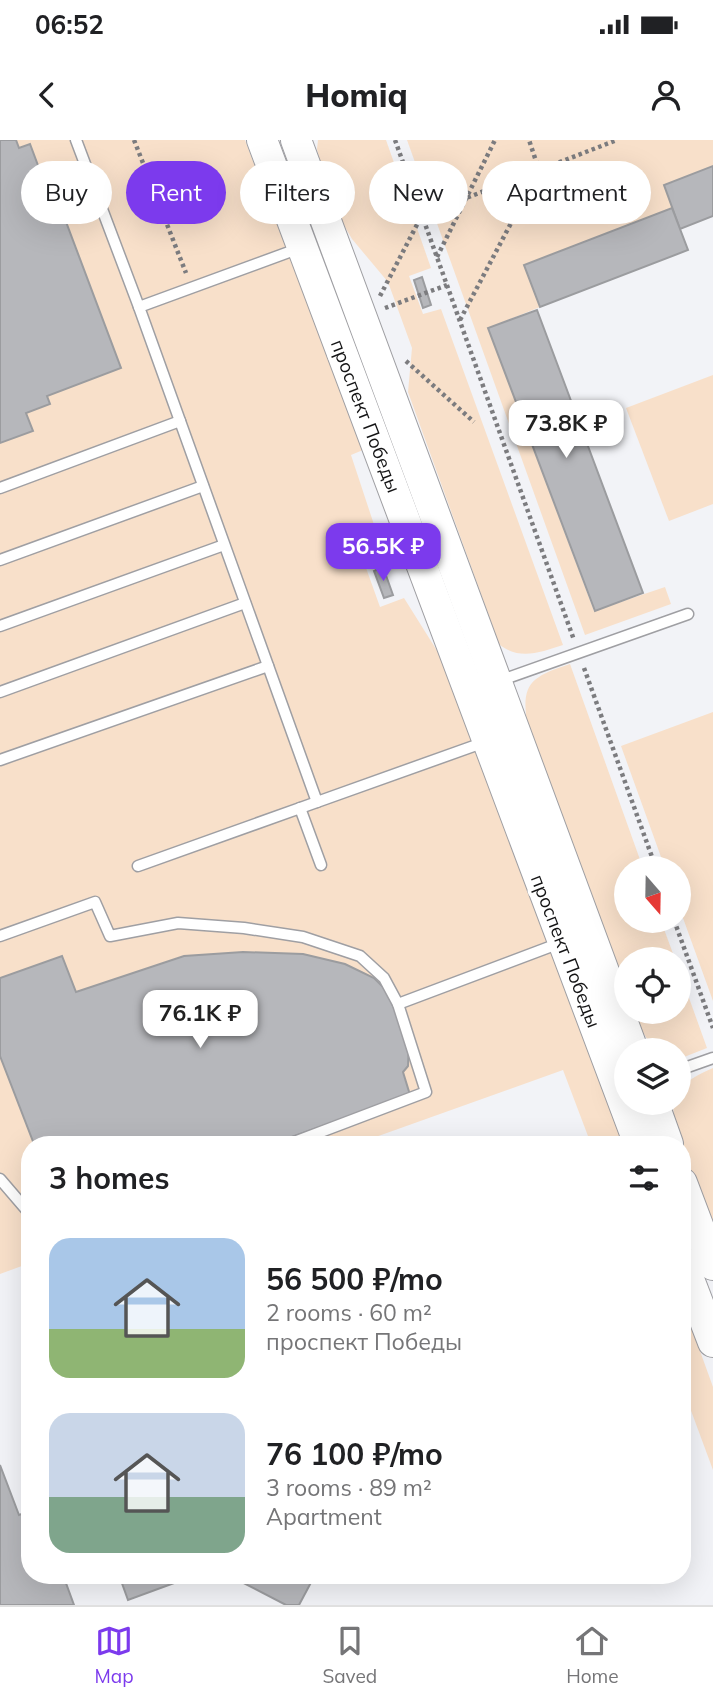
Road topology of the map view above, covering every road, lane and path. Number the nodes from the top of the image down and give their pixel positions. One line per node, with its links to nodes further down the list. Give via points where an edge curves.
1 (76, 140): 22 (lane)
2 (134, 140): 21 (path)
3 (262, 140): 18 (main road, проспект Победы)
4 (296, 140): 38 (main road, проспект Победы)
5 (395, 140): 10 (path)
6 (495, 140): 13 (path)
7 (529, 140): 11 (path)
8 (617, 140): 9 (path)
9 (608, 142): 12 (path)
10 (403, 161)
11 (536, 161)
12 (561, 161)
13 (468, 194)
14 (417, 224): 23 (path, via 379,298)
15 (425, 224): 19 (path)
16 (453, 224): 19 (path)
17 (511, 224): 25 (path)
18 (303, 247): 21 (lane); 40 (main road, проспект Победы)
19 (437, 257): 20 (path)
20 (447, 285): 23 (path); 25 (path)
21 (191, 287): 22 (lane)
22 (139, 307): 27 (lane)
23 (383, 309): 24 (path)
24 (387, 320)
25 (460, 321): 36 (path)
26 (400, 356): 28 (path)
27 (180, 422): 29 (lane); 30 (lane)
28 (474, 422)
29 (203, 486): 31 (lane); 32 (lane)
30 (0, 488)
31 (224, 545): 33 (lane); 35 (lane)
32 (0, 560)
33 (245, 603): 37 (lane); 39 (lane)
34 (688, 614): 36 (lane)
35 (0, 626)
36 (579, 653): 38 (lane); 45 (path)
37 (268, 666): 42 (lane); 43 (lane)
38 (497, 681): 40 (main road); 53 (main road, проспект Победы)
39 (0, 692)
40 (469, 692): 41 (main road, проспект Победы)
41 (488, 741): 43 (lane); 50 (main road, проспект Победы)
42 (0, 760)
43 (317, 802): 44 (lane)
44 (300, 808): 46 (lane); 47 (lane)
45 (652, 856)
46 (321, 865)
47 (138, 866)
48 (679, 933): 52 (path)
49 (0, 936): 51 (lane, via 95,902 110,936 178,923 303,937 360,956 384,978)
50 (563, 942): 51 (lane); 56 (main road, проспект Победы)
51 (398, 1004): 59 (lane, via 426,1092)
52 (713, 1028)
53 (629, 1038)
54 (713, 1058): 55 (lane)
55 (691, 1066)
56 (614, 1068)
57 (630, 1115): 60 (main road, проспект Победы)
58 (658, 1115): 61 (main road)
59 (310, 1136)
60 (637, 1136)
61 (665, 1136)
62 (0, 1179): 63 (lane)
63 (21, 1204)
64 (691, 1207): 65 (main road)
65 (713, 1265)
66 (691, 1285): 67 (main road)
67 (713, 1342)

